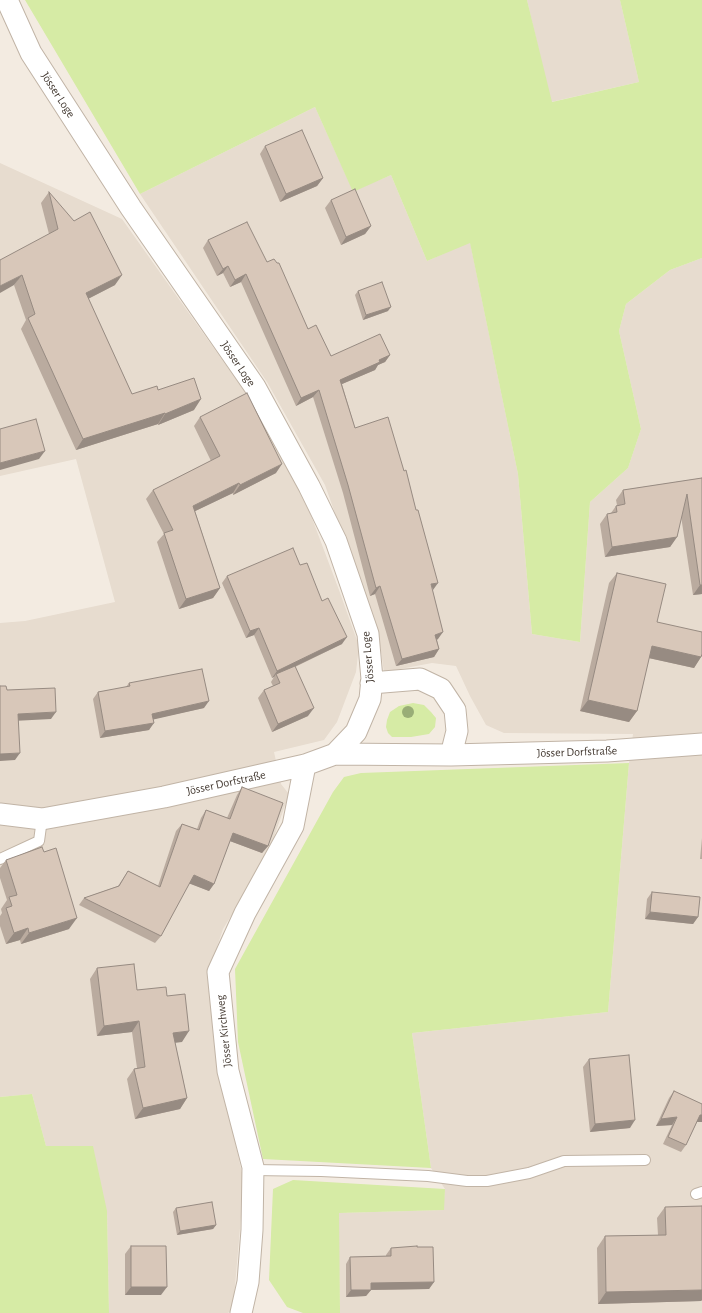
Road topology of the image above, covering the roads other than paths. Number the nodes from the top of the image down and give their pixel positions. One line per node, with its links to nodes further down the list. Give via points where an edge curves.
1 (7, 0): 2 (street, Jösser Loge, via 31,53 131,208 255,387 310,486 336,542 368,634)
2 (371, 683): 4 (street, Jösser Loge, via 370,699 356,732); 5 (street, via 420,680 441,689 455,710 457,730)
3 (702, 744): 5 (street, Jösser Dorfstraße, via 607,751)
4 (335, 754): 5 (street, Jösser Dorfstraße); 6 (street, Jösser Dorfstraße)
5 (451, 755)
6 (305, 765): 8 (street, Jösser Dorfstraße, via 164,797); 11 (street, Jösser Kirchweg, via 293,826 245,913 218,972 228,1071)
7 (0, 814): 8 (street, Jösser Dorfstraße)
8 (42, 819): 9 (lane, via 39,841)
9 (0, 859)
10 (646, 1160): 11 (lane, via 564,1161 529,1173 487,1181 428,1176)
11 (253, 1170): 12 (street, Jösser Kirchweg, via 248,1282)
12 (242, 1313)

